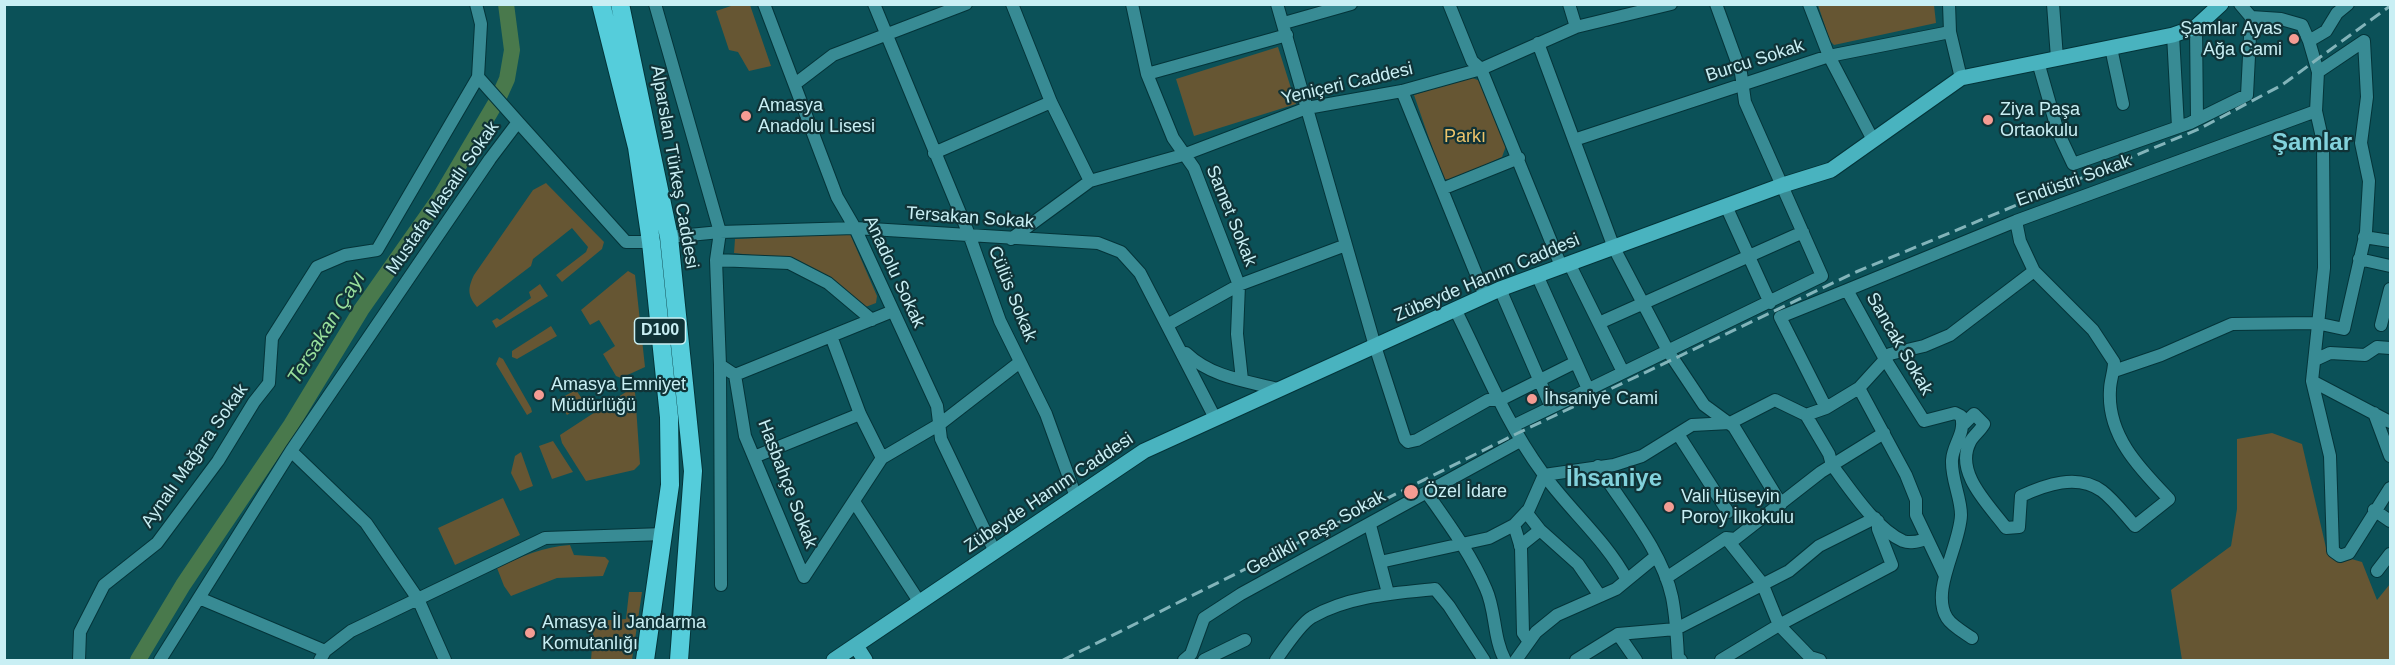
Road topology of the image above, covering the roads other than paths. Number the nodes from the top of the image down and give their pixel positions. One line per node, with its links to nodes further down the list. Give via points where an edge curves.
1 (476, 4): 41 (street, via 481,24)
2 (602, 4): 68 (highway, Alparslan Türkeş Caddesi / D100)
3 (620, 4): 68 (highway, Alparslan Türkeş Caddesi / D100)
4 (655, 4): 63 (street)
5 (764, 4): 43 (street, Anadolu Sokak)
6 (874, 4): 29 (street, Cülüs Sokak)
7 (966, 4): 29 (street)
8 (1012, 4): 45 (street)
9 (1132, 4): 39 (street, Samet Sokak)
10 (1277, 4): 27 (street)
11 (1351, 4): 27 (street)
12 (1449, 4): 37 (street, via 1472,62)
13 (1569, 4): 25 (street)
14 (1671, 4): 22 (street, Yeniçeri Caddesi)
15 (1716, 4): 42 (street)
16 (1809, 4): 34 (street)
17 (1949, 4): 28 (street)
18 (2054, 4): 35 (street)
19 (2221, 4): 26 (main road, Zübeyde Hanım Caddesi)
20 (2240, 4): 24 (street)
21 (2348, 4): 23 (street)
22 (1645, 8): 25 (street, Yeniçeri Caddesi)
23 (2335, 8): 31 (street, via 2326,31)
24 (2251, 16): 31 (street, via 2302,25); 49 (street, Endüstri Sokak, via 2247,95)
25 (1576, 27): 32 (street, Yeniçeri Caddesi)
26 (2196, 27): 30 (main road, Zübeyde Hanım Caddesi); 49 (street)
27 (1285, 29): 39 (street); 47 (street)
28 (1950, 32): 34 (street, Burcu Sokak); 40 (street)
29 (884, 34): 43 (street, via 833,55); 54 (street, Cülüs Sokak)
30 (2173, 35): 33 (main road, Zübeyde Hanım Caddesi); 51 (street)
31 (2309, 41): 38 (street)
32 (1538, 43): 37 (street, Yeniçeri Caddesi); 52 (street)
33 (2111, 48): 35 (main road, Zübeyde Hanım Caddesi); 46 (street)
34 (1829, 56): 42 (street, Burcu Sokak); 53 (street)
35 (2057, 58): 36 (main road, Zübeyde Hanım Caddesi)
36 (2038, 62): 40 (main road, Zübeyde Hanım Caddesi); 51 (street, Endüstri Sokak, via 2058,132 2073,164)
37 (1480, 69): 44 (street, Yeniçeri Caddesi); 56 (street)
38 (2318, 72): 48 (street); 66 (street, via 2364,41 2367,97 2361,143 2369,181)
39 (1147, 74): 55 (street, Samet Sokak)
40 (1961, 78): 53 (main road, Zübeyde Hanım Caddesi)
41 (482, 82): 50 (street); 177 (street, Aynalı Mağara Sokak, via 377,250 345,255 316,267 272,338 269,383 157,543 104,585 80,632)
42 (1742, 83): 52 (street, Burcu Sokak); 58 (street, via 1745,102)
43 (795, 84): 62 (street, Anadolu Sokak, via 837,197)
44 (1402, 90): 47 (street, Yeniçeri Caddesi); 59 (street)
45 (1051, 102): 54 (street); 57 (street)
46 (2123, 104)
47 (1307, 108): 55 (street, Yeniçeri Caddesi); 70 (street)
48 (2316, 111): 61 (street, Endüstri Sokak); 90 (street, via 2323,142 2324,268)
49 (2197, 119): 51 (street, Endüstri Sokak)
50 (518, 123): 68 (street, Mustafa Masatlı Sokak, via 626,242); 127 (street, Mustafa Masatlı Sokak)
51 (2178, 127)
52 (1574, 140): 71 (street)
53 (1873, 140): 58 (main road, Zübeyde Hanım Caddesi, via 1831,170)
54 (934, 153): 65 (street, Cülüs Sokak)
55 (1183, 154): 57 (street, Yeniçeri Caddesi); 79 (street, Samet Sokak, via 1194,168)
56 (1520, 158): 59 (street); 75 (street)
57 (1090, 181): 67 (street, Yeniçeri Caddesi)
58 (1783, 185): 60 (main road, Zübeyde Hanım Caddesi); 64 (street)
59 (1442, 189): 83 (street)
60 (1726, 206): 71 (main road, Zübeyde Hanım Caddesi); 72 (street)
61 (2016, 221): 77 (street); 82 (street, Endüstri Sokak)
62 (855, 228): 63 (street, Tersakan Sokak); 65 (street, Tersakan Sokak); 86 (street, Anadolu Sokak)
63 (720, 232): 68 (street, Tersakan Sokak); 74 (street)
64 (1803, 232): 72 (street); 85 (street, via 1822,276)
65 (970, 237): 67 (street, Tersakan Sokak); 100 (street, Cülüs Sokak, via 1000,321)
66 (2364, 237): 69 (street); 73 (street)
67 (1011, 239): 91 (street, Tersakan Sokak, via 1098,243 1121,252 1140,273)
68 (660, 240): 147 (highway, Alparslan Türkeş Caddesi / D100, via 670,485); 168 (highway, Alparslan Türkeş Caddesi / D100, via 693,471)
69 (2391, 241)
70 (1346, 245): 79 (street); 95 (street)
71 (1614, 248): 75 (main road, Zübeyde Hanım Caddesi); 84 (street)
72 (1749, 257): 84 (street); 85 (street)
73 (2359, 259): 76 (street); 90 (street, via 2344,328)
74 (716, 260): 88 (street, via 789,263 828,283); 102 (street)
75 (1565, 264): 78 (main road, Zübeyde Hanım Caddesi); 89 (street)
76 (2391, 266)
77 (2034, 272): 98 (street, via 1950,335); 103 (street, via 2093,330 2114,362)
78 (1537, 275): 80 (main road, Zübeyde Hanım Caddesi); 101 (street)
79 (1239, 285): 91 (street); 106 (street, Samet Sokak, via 1237,334)
80 (1500, 289): 83 (main road, Zübeyde Hanım Caddesi); 107 (street)
81 (2391, 289): 92 (street)
82 (1847, 290): 98 (street, Sancak Sokak); 114 (street, Sancak Sokak, via 1780,317)
83 (1485, 296): 87 (main road, Zübeyde Hanım Caddesi)
84 (1643, 303): 89 (street); 97 (street)
85 (1770, 303): 97 (street)
86 (893, 311): 88 (street); 120 (street, Anadolu Sokak, via 937,406)
87 (1456, 311): 95 (main road, Zübeyde Hanım Caddesi); 112 (street)
88 (872, 320): 93 (street)
89 (1599, 323): 104 (street)
90 (2316, 323): 99 (street); 103 (street, via 2232,324)
91 (1167, 325): 94 (street, Tersakan Sokak)
92 (2381, 325)
93 (831, 336): 105 (street); 115 (street)
94 (1178, 346): 106 (street, Tersakan Sokak, via 1196,363); 118 (street, Tersakan Sokak)
95 (1375, 346): 110 (main road, Zübeyde Hanım Caddesi); 112 (street, via 1408,442 1488,400)
96 (2391, 348): 99 (street, via 2377,347 2365,355 2330,352)
97 (1668, 351): 104 (street); 121 (street, via 1704,405)
98 (1885, 359): 109 (street); 122 (street, Sancak Sokak, via 1924,421 1955,413)
99 (2314, 360): 108 (street)
100 (1020, 362): 120 (street); 136 (street, Cülüs Sokak, via 1046,414)
101 (1576, 362): 107 (street); 111 (street)
102 (720, 365): 105 (street); 161 (street)
103 (2114, 371): 122 (street, via 2109,391 2114,423 2126,451 2169,499 2135,526 2102,490 2074,480 2044,485 2020,496 2019,527 2006,528 1967,470 1970,442 1984,424 1974,414)
104 (1623, 372): 111 (street)
105 (735, 375): 129 (street, Hasbahçe Sokak, via 745,436)
106 (1242, 380): 110 (street, Tersakan Sokak)
107 (1539, 380): 112 (street); 113 (street)
108 (2312, 381): 116 (street); 139 (street, via 2330,456 2333,551 2340,556 2349,553)
109 (1859, 388): 114 (street); 124 (street)
110 (1278, 389): 118 (main road, Zübeyde Hanım Caddesi)
111 (1588, 389): 113 (street)
112 (1500, 400): 123 (street)
113 (1551, 407): 123 (street)
114 (1826, 408): 117 (street)
115 (860, 414): 129 (street); 130 (street)
116 (2374, 414): 119 (street); 128 (street)
117 (1806, 415): 121 (street, via 1775,400); 131 (street)
118 (1215, 418): 136 (main road, Zübeyde Hanım Caddesi, via 1144,451)
119 (2391, 422)
120 (940, 424): 130 (street); 152 (street, Anadolu Sokak, via 942,439)
121 (1727, 424): 125 (street, via 1692,425); 138 (street, via 1734,427)
122 (1964, 424): 157 (street, via 1952,458 1961,514 1955,552)
123 (1513, 426): 126 (street)
124 (1884, 433): 131 (street); 149 (street, via 1916,500 1916,515)
125 (1678, 434): 132 (street, via 1642,456); 141 (street)
126 (1520, 441): 133 (street); 135 (street, Gedikli Paşa Sokak)
127 (291, 451): 164 (street, Mustafa Masatlı Sokak); 165 (street, via 366,523)
128 (2391, 456)
129 (754, 457): 137 (street, Hasbahçe Sokak, via 804,577)
130 (882, 458): 137 (street)
131 (1832, 465): 138 (street); 142 (street)
132 (1598, 466): 133 (street); 154 (street)
133 (1544, 475): 140 (street); 159 (street, via 1616,558)
134 (2391, 488): 139 (street)
135 (1427, 493): 144 (street, Gedikli Paşa Sokak); 150 (street)
136 (1076, 497): 152 (main road, Zübeyde Hanım Caddesi)
137 (855, 503): 166 (street)
138 (1781, 504): 148 (street, via 1735,539)
139 (2374, 510): 143 (street)
140 (1526, 512): 145 (street); 146 (street)
141 (1728, 512)
142 (1877, 519): 149 (street, via 1904,542); 160 (street, via 1819,546 1789,571); 167 (street, via 1892,565)
143 (2391, 521)
144 (1370, 525): 155 (street); 185 (street, Gedikli Paşa Sokak, via 1204,618 1191,654)
145 (1514, 525): 150 (street, via 1489,538); 151 (street)
146 (1540, 530): 151 (street); 163 (street, via 1578,564)
147 (664, 534): 165 (street, via 544,538); 180 (highway, Alparslan Türkeş Caddesi / D100)
148 (1726, 538): 158 (street); 160 (street)
149 (1926, 539): 157 (street)
150 (1462, 544): 155 (street); 189 (street, via 1487,591 1497,646)
151 (1520, 546): 173 (street, via 1523,633)
152 (995, 552): 166 (main road, Zübeyde Hanım Caddesi)
153 (2391, 554): 156 (street)
154 (1655, 557): 158 (street); 159 (street)
155 (1380, 562): 162 (street)
156 (2377, 571)
157 (1945, 576): 171 (street, via 1941,596 1947,619)
158 (1666, 578): 169 (street)
159 (1627, 580): 163 (street)
160 (1762, 583): 167 (street); 169 (street)
161 (721, 585)
162 (1388, 593): 187 (street, via 1310,618); 188 (street, via 1435,589)
163 (1600, 596): 173 (street, via 1557,615)
164 (199, 598): 175 (street); 178 (street, Mustafa Masatlı Sokak)
165 (418, 600): 175 (street, via 351,631); 179 (street)
166 (920, 603): 174 (main road, Zübeyde Hanım Caddesi)
167 (1779, 625): 176 (street); 194 (street)
168 (684, 628): 181 (highway, Alparslan Türkeş Caddesi / D100); 182 (highway)
169 (1676, 629): 170 (street); 193 (street)
170 (1618, 634): 191 (street); 192 (street)
171 (1972, 638)
172 (1245, 640): 186 (street)
173 (1529, 642): 190 (street)
174 (856, 646): 183 (main road, Zübeyde Hanım Caddesi); 184 (main road)
175 (322, 656)
176 (1812, 659)
177 (79, 660)
178 (160, 660)
179 (445, 660)
180 (645, 660)
181 (680, 660)
182 (694, 660)
183 (834, 660)
184 (865, 660)
185 (1184, 660)
186 (1204, 660)
187 (1276, 660)
188 (1484, 660)
189 (1505, 660)
190 (1516, 660)
191 (1576, 660)
192 (1636, 660)
193 (1681, 660)
194 (1721, 660)

